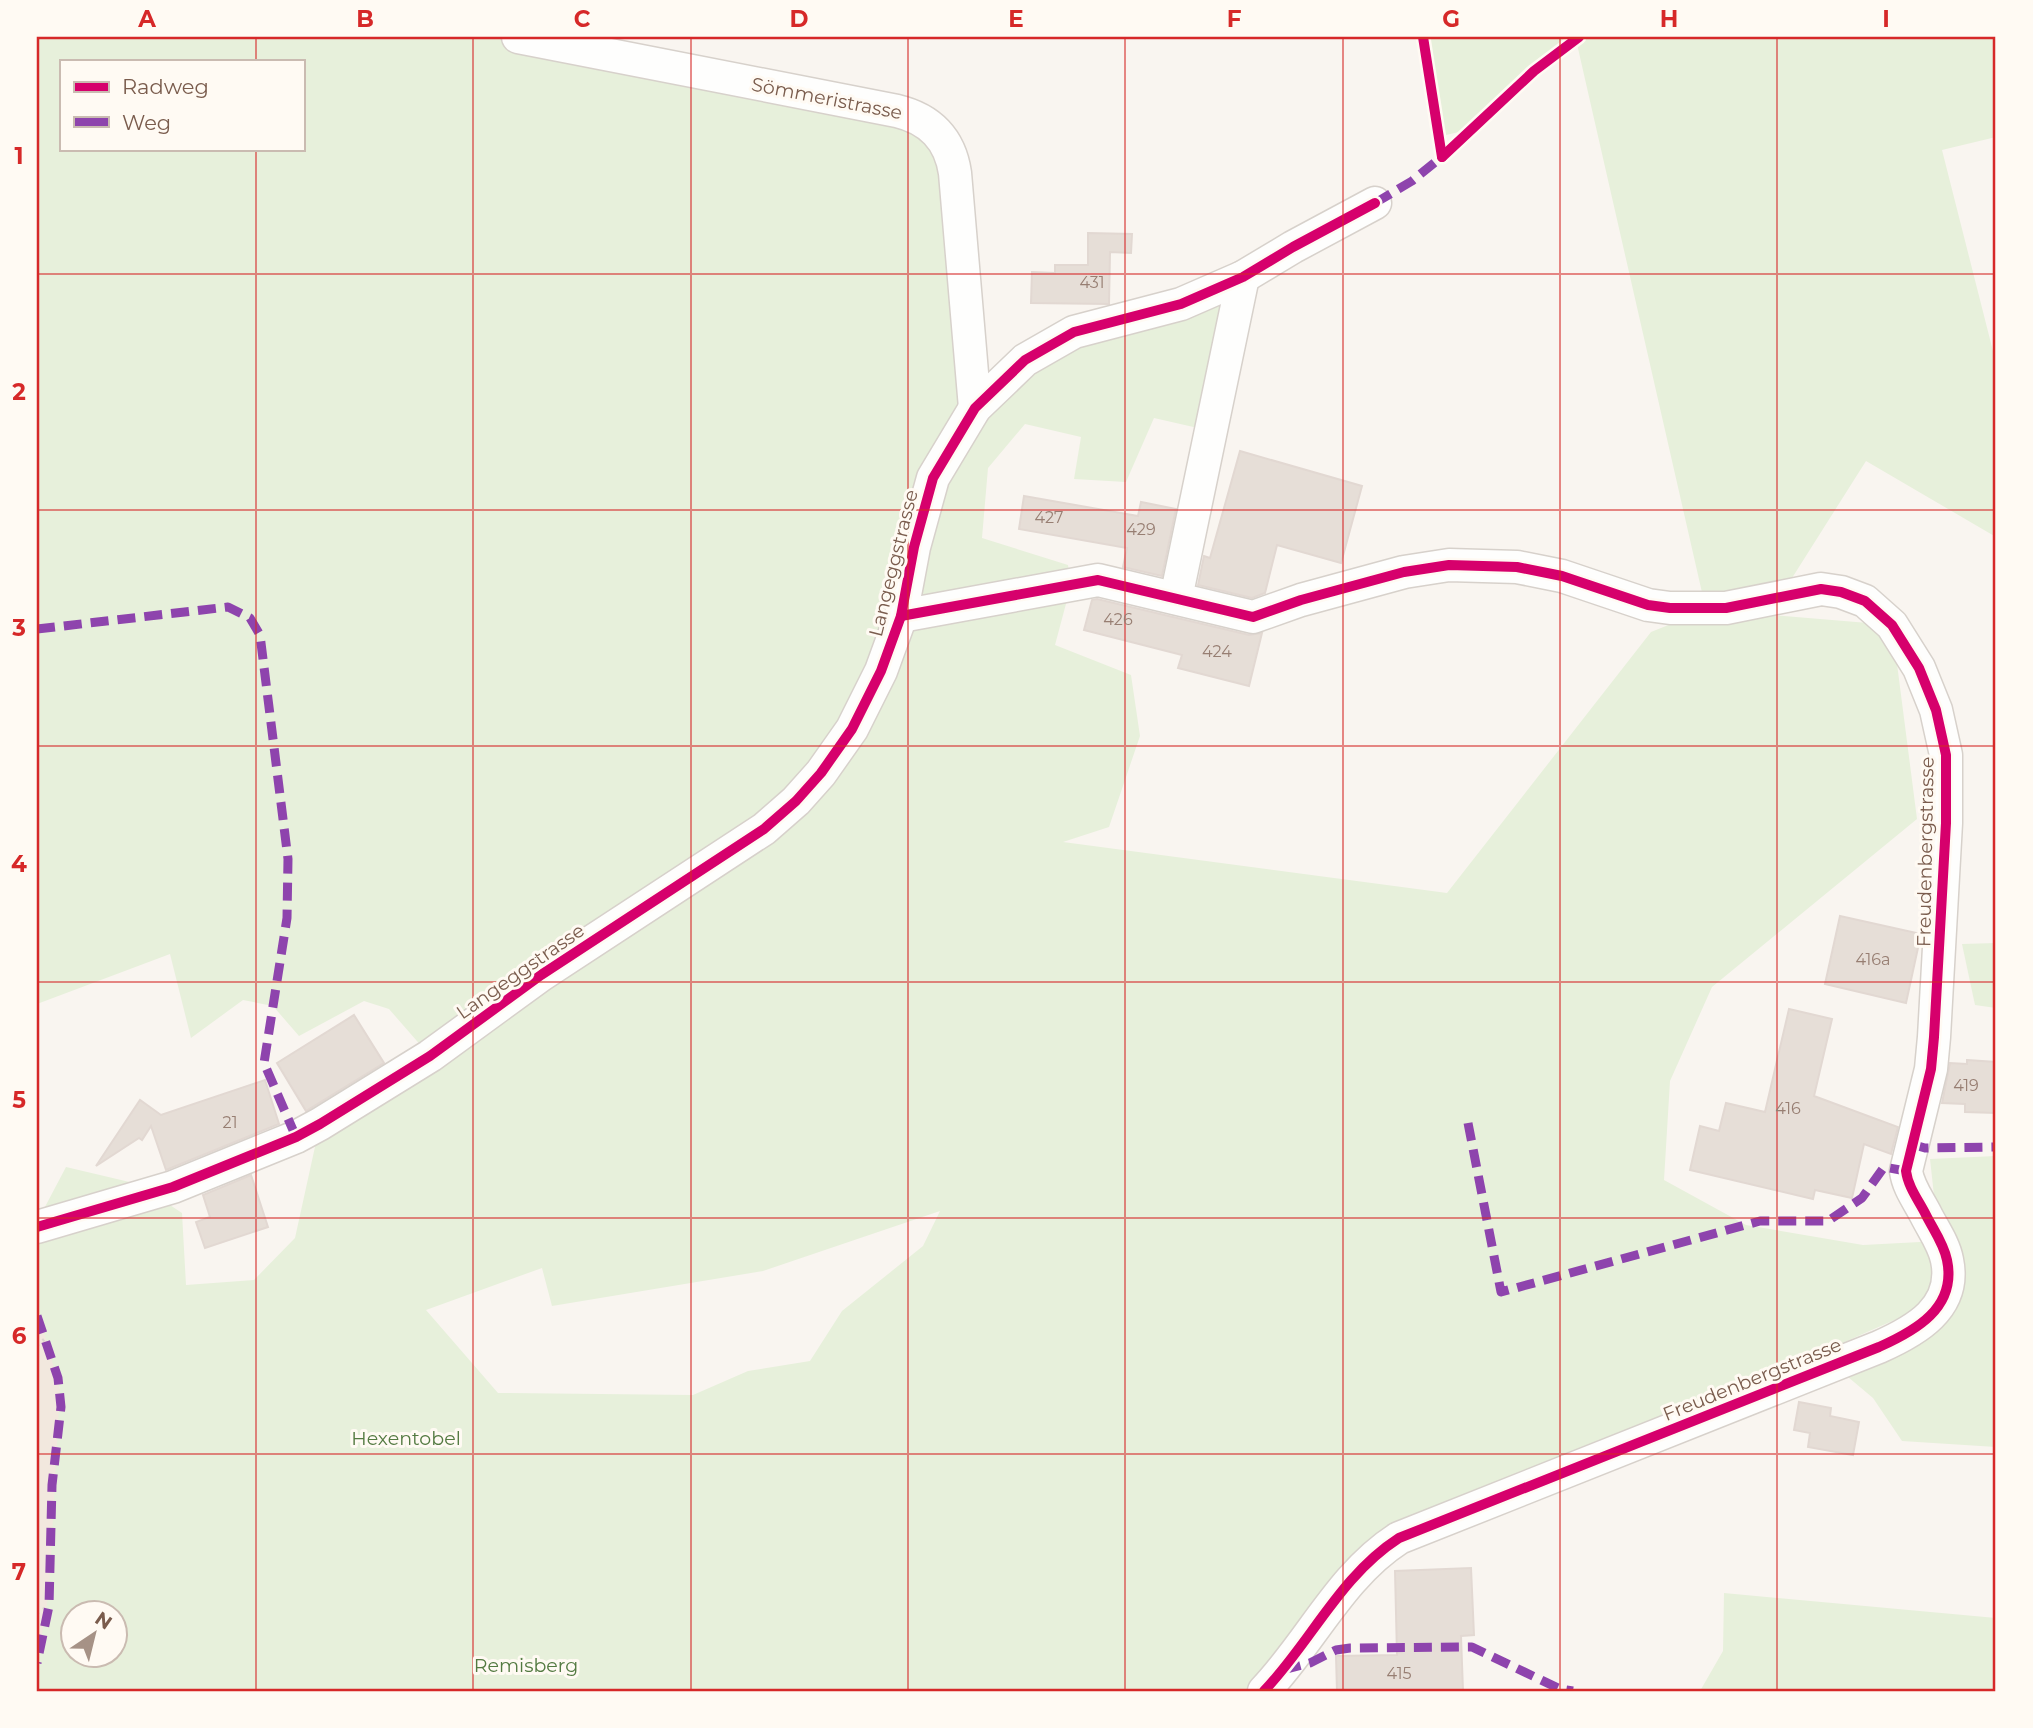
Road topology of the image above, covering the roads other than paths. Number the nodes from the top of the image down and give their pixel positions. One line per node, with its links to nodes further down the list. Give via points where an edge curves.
1 (519, 37): 4 (street, Sömmeristrasse, via 897,111 935,129 947,144 955,173)
2 (1375, 204): 3 (street, Langeggstrasse)
3 (1243, 277): 4 (street, Langeggstrasse, via 1181,304 1074,332 1024,360); 5 (street)
4 (975, 408): 6 (street, Langeggstrasse, via 933,478)
5 (1176, 598): 6 (street, Freudenbergstrasse, via 1098,580); 8 (street, Freudenbergstrasse, via 1252,617 1404,572 1449,565 1517,567 1648,605 1688,609 1726,608 1811,590 1841,592 1865,601 1905,643 1930,692 1946,755 1931,1069 1906,1171 1947,1263 1944,1292 1932,1315 1879,1347 1399,1538 1355,1574)
6 (901, 617): 7 (street, Langeggstrasse, via 852,729 821,773 764,829 541,975 430,1056 320,1124 173,1187)
7 (37, 1227)
8 (1264, 1691)

